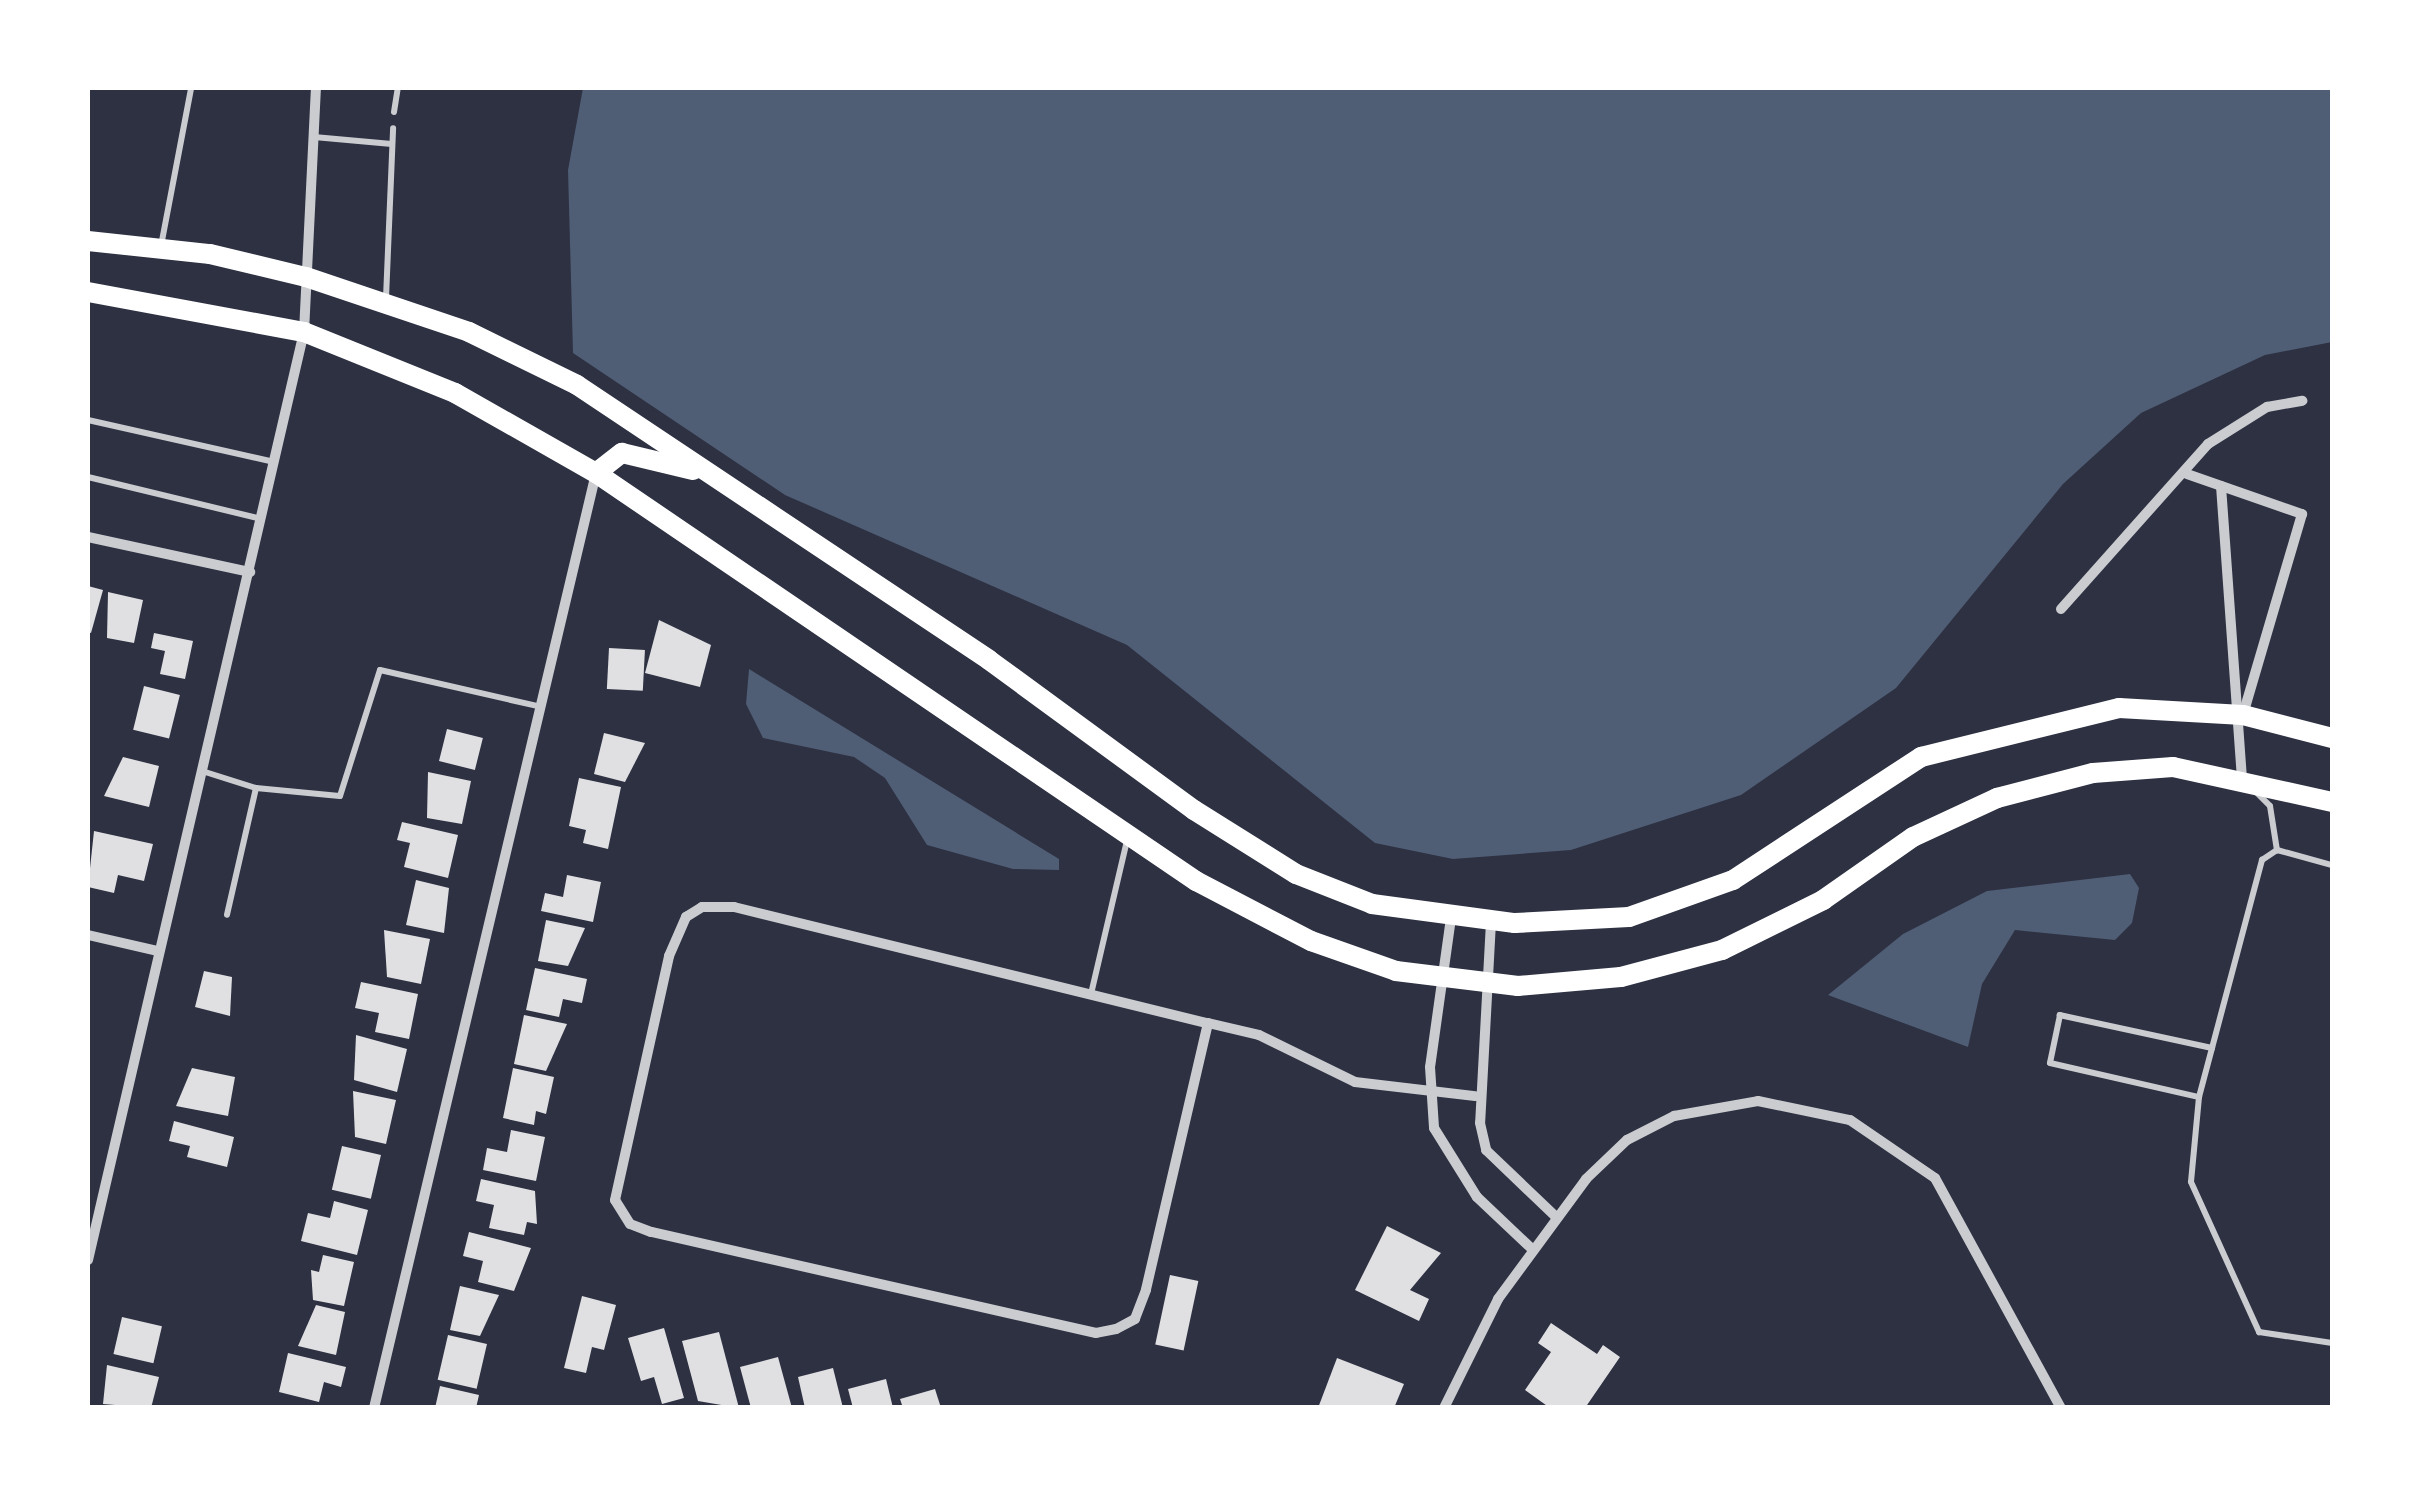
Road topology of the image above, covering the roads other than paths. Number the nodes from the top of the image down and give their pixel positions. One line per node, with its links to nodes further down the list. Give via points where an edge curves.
1 (191, 88): 9 (lane)
2 (316, 88): 6 (street)
3 (398, 88): 4 (lane)
4 (394, 112)
5 (393, 128): 7 (lane)
6 (313, 137): 7 (lane); 10 (street)
7 (392, 144): 12 (lane)
8 (88, 241): 9 (main road)
9 (160, 247): 10 (main road)
10 (306, 277): 12 (main road); 13 (street)
11 (88, 292): 13 (main road)
12 (386, 304): 21 (main road, via 577,385)
13 (304, 332): 16 (street); 17 (main road, via 456,393)
14 (2302, 401): 18 (street, via 2234,425)
15 (88, 420): 16 (lane)
16 (276, 462): 22 (street)
17 (596, 473): 21 (main road, via 622,453 664,458); 26 (street); 33 (main road)
18 (2187, 474): 20 (street); 25 (street, via 2136,519)
19 (88, 477): 22 (lane)
20 (2221, 486): 27 (street, via 2228,638); 27 (street, via 2302,514)
21 (746, 492): 37 (main road, via 1296,874 1372,904)
22 (262, 519): 24 (street)
23 (88, 537): 24 (street)
24 (250, 572): 29 (street)
25 (2061, 609)
26 (537, 706): 31 (lane, via 380,670 340,796); 53 (street)
27 (2243, 714): 28 (main road); 30 (street); 38 (main road, via 2119,708 2022,725 1921,757 1734,880 1629,917)
28 (2332, 738)
29 (200, 771): 31 (lane); 40 (street)
30 (2242, 778): 32 (main road); 34 (lane, via 2270,806); 42 (main road, via 2173,767 2110,772 1997,798 1722,950 1621,977)
31 (256, 788): 36 (lane)
32 (2332, 802)
33 (1128, 834): 41 (main road, via 1312,942); 43 (lane)
34 (2277, 850): 35 (lane); 45 (lane, via 2262,860)
35 (2332, 864)
36 (226, 915)
37 (1451, 918): 38 (main road); 41 (street)
38 (1491, 922): 42 (street)
39 (88, 935): 40 (street)
40 (158, 951): 51 (street)
41 (1443, 976): 42 (main road); 46 (street)
42 (1484, 982): 47 (street)
43 (1091, 994): 44 (street); 44 (street, via 702,907 686,917 668,956 615,1200 630,1224 651,1232 1096,1332 1116,1328 1135,1319 1146,1290)
44 (1208, 1023): 46 (street, via 1290,1048 1355,1082)
45 (2212, 1048): 48 (lane); 48 (lane, via 2060,1015 2050,1064)
46 (1431, 1096): 47 (street); 50 (street, via 1434,1128 1478,1198)
47 (1475, 1096): 49 (street, via 1486,1150)
48 (2199, 1097): 52 (lane, via 2190,1182 2259,1332)
49 (1555, 1216): 50 (street); 55 (street, via 1627,1140 1674,1116 1758,1102 1850,1120 1893,1143 1948,1196)
50 (1532, 1249): 54 (street)
51 (88, 1260)
52 (2332, 1343)
53 (374, 1408)
54 (1444, 1408)
55 (2062, 1408)

